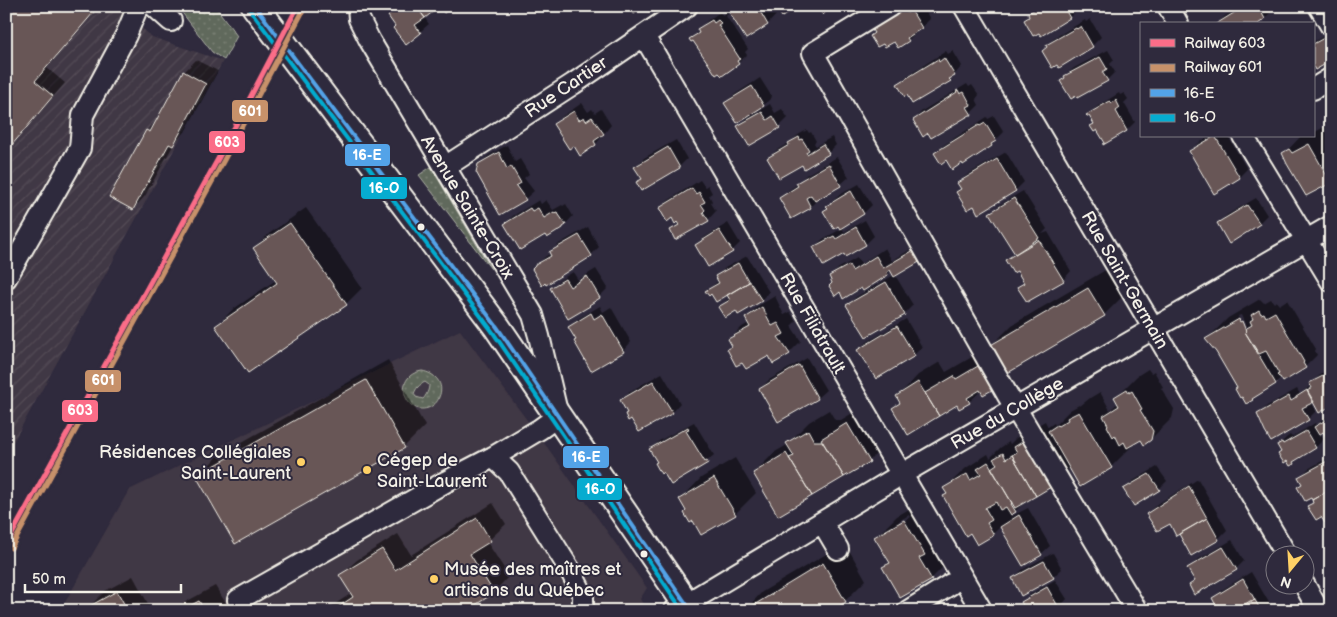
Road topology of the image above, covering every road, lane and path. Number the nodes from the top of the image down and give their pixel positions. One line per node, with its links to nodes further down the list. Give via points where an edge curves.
1 (140, 6): 20 (street, via 83,116 80,148)
2 (154, 6): 10 (street)
3 (255, 6): 24 (main road, Avenue Sainte-Croix, via 486,311)
4 (358, 6): 17 (street, Avenue Sainte-Croix, via 370,41)
5 (687, 6): 13 (street, Rue Cartier)
6 (890, 6): 23 (street, via 813,53)
7 (964, 6): 22 (street, Rue Saint-Germain)
8 (1168, 6): 11 (street)
9 (1318, 6): 12 (street)
10 (170, 21)
11 (1177, 22)
12 (1331, 26)
13 (644, 36): 17 (street, Rue Cartier); 26 (street, Rue Filiatrault)
14 (1331, 78): 15 (street)
15 (1314, 88)
16 (1244, 138): 19 (street)
17 (445, 167): 24 (street, Avenue Sainte-Croix, via 533,315)
18 (1331, 226): 19 (street, Rue du Collège)
19 (1306, 240): 21 (street); 22 (street, Rue du Collège)
20 (6, 278)
21 (1331, 281)
22 (1154, 329): 23 (street, Rue du Collège); 28 (street, Rue Saint-Germain)
23 (1015, 409): 26 (street, Rue du Collège); 37 (street)
24 (558, 416): 25 (street); 32 (main road, Avenue Sainte-Croix)
25 (493, 457): 33 (street, via 238,600); 34 (street, via 509,472 570,570 584,595)
26 (902, 474): 27 (street, Rue du Collège); 36 (street, Rue Filiatrault)
27 (822, 522): 29 (street); 32 (street, Rue du Collège)
28 (1280, 544)
29 (838, 549)
30 (951, 584): 35 (street)
31 (1310, 594): 38 (street)
32 (684, 608)
33 (242, 611)
34 (583, 611)
35 (908, 611)
36 (982, 611)
37 (1137, 611)
38 (1319, 611)

